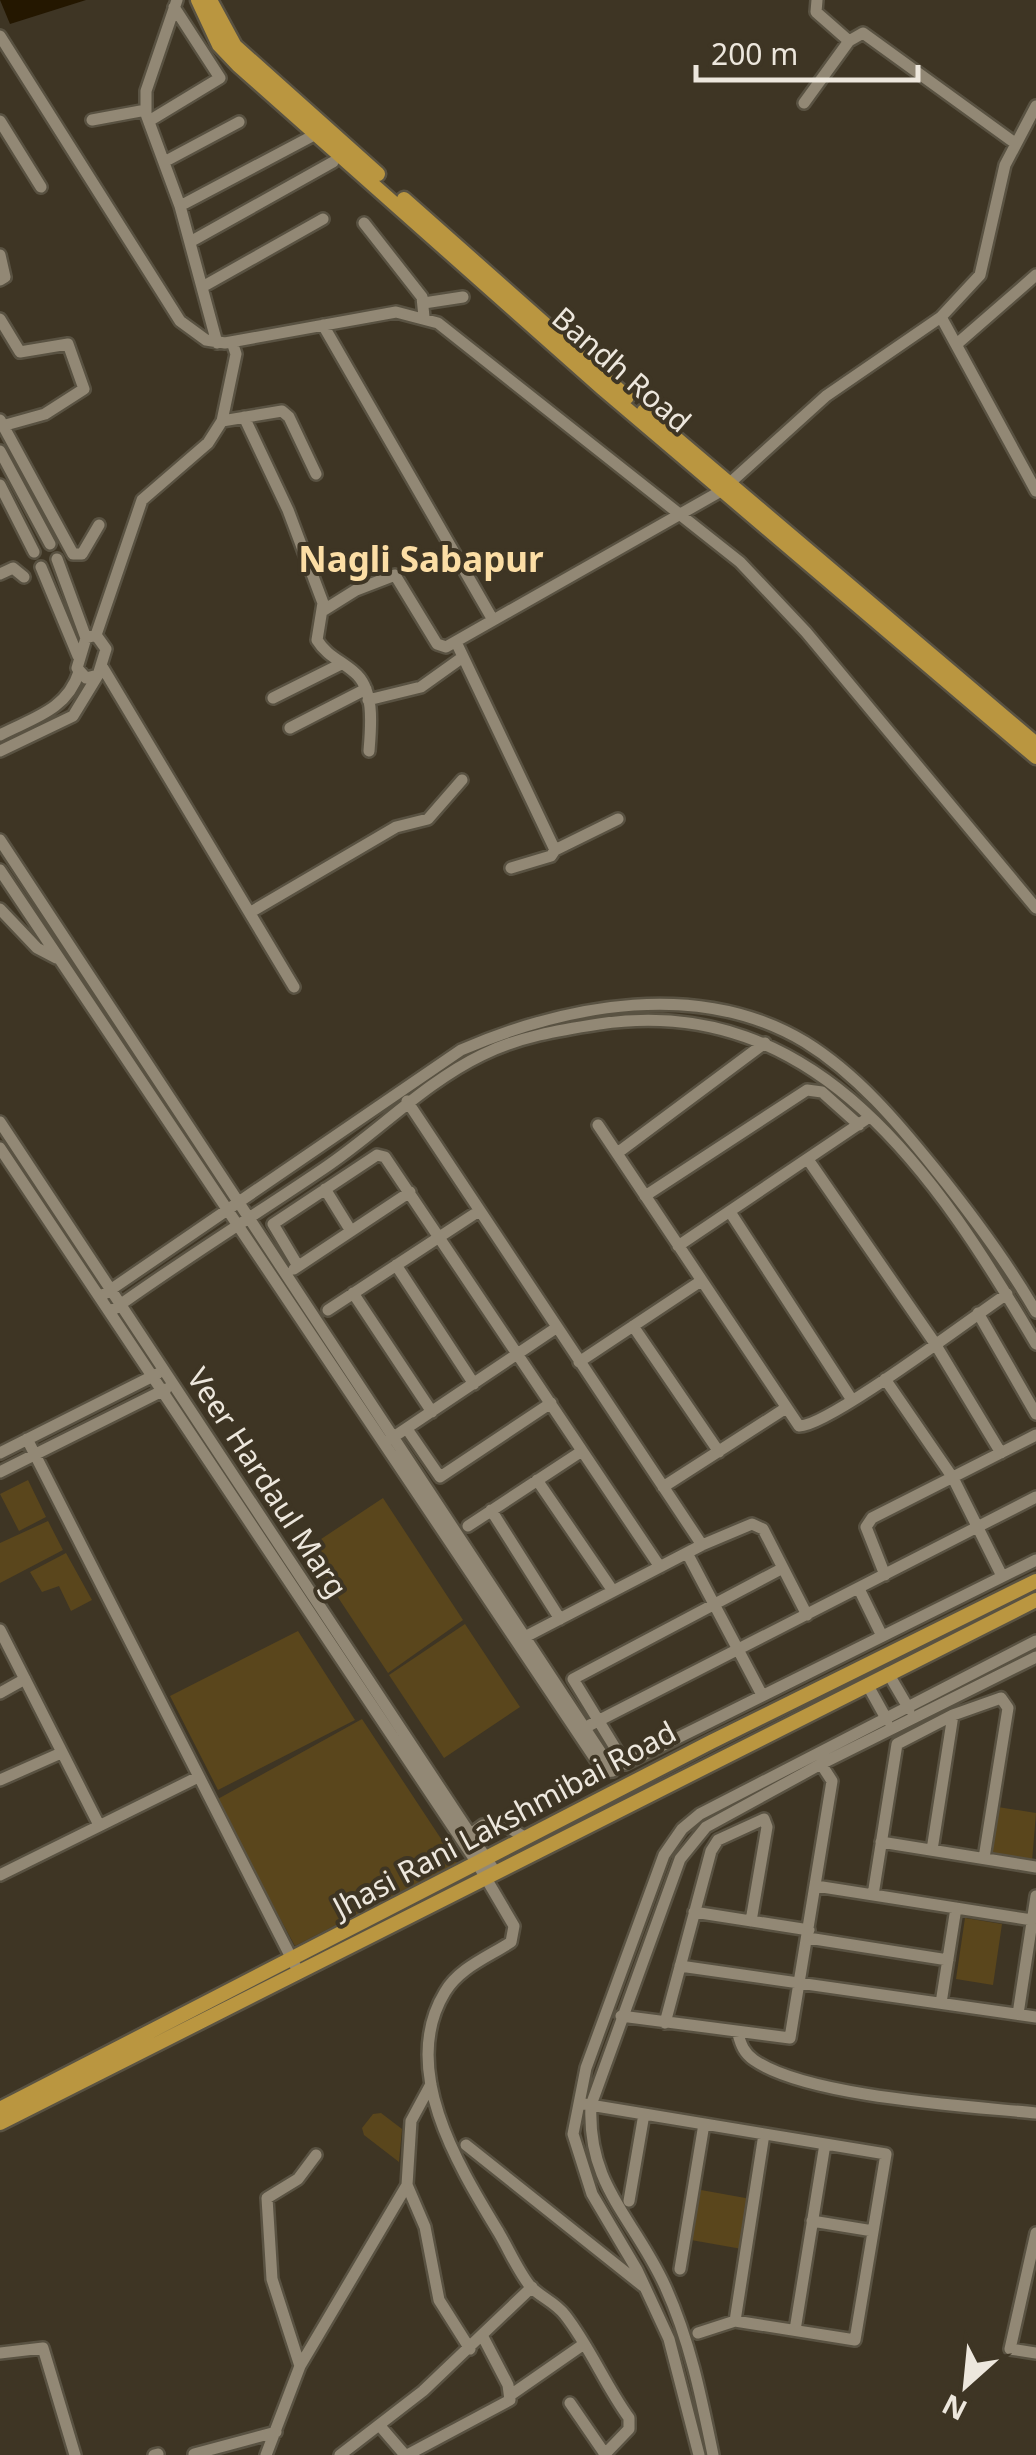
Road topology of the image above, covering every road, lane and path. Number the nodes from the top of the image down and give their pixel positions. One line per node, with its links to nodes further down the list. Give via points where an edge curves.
1 (198, 0): 13 (main road, Bandh Road, via 219,45)
2 (210, 0): 41 (main road, Bandh Road, via 236,46)
3 (817, 0): 6 (street, via 816,12)
4 (176, 4): 9 (street, via 152,68); 9 (street, via 220,78)
5 (0, 36): 33 (street, via 164,302 192,332)
6 (850, 41): 7 (street); 14 (street, via 869,36)
7 (804, 104)
8 (1036, 106): 14 (street)
9 (148, 115): 10 (street); 15 (street)
10 (92, 120)
11 (0, 122): 17 (street)
12 (239, 122): 15 (street)
13 (318, 132): 18 (street); 41 (main road, Bandh Road, via 480,281)
14 (1015, 143): 29 (street, via 980,275)
15 (164, 162): 18 (street)
16 (333, 162): 21 (street)
17 (41, 187)
18 (180, 206): 21 (street)
19 (323, 219): 25 (street)
20 (364, 223): 27 (street)
21 (190, 242): 25 (street)
22 (0, 255): 24 (street)
23 (1036, 274): 34 (street)
24 (0, 280)
25 (204, 286): 33 (street)
26 (463, 297): 27 (street)
27 (424, 303): 28 (street)
28 (424, 317): 31 (street, via 396,312); 43 (street)
29 (941, 317): 34 (street); 41 (street, via 826,396)
30 (0, 319): 37 (street, via 20,352 68,344 84,388 45,414)
31 (322, 325): 32 (street); 52 (street)
32 (232, 342): 33 (street); 36 (street, via 236,354)
33 (218, 343)
34 (958, 343): 42 (street)
35 (244, 417): 36 (street); 39 (street, via 286,414); 51 (street, via 288,510)
36 (222, 421): 53 (street, via 208,443 142,500)
37 (1, 423): 44 (street, via 73,554 82,554)
38 (1, 456): 45 (street)
39 (316, 474)
40 (0, 485): 46 (street)
41 (725, 487): 43 (street); 64 (main road, Bandh Road); 67 (main road, Bandh Road)
42 (1036, 491)
43 (682, 514): 52 (street); 74 (street, via 796,621)
44 (99, 525)
45 (50, 544)
46 (34, 552)
47 (57, 560): 53 (street)
48 (41, 567): 55 (street)
49 (0, 574): 50 (street, via 13,568)
50 (24, 577)
51 (324, 610): 54 (street, via 395,575 437,644); 57 (street, via 316,636)
52 (493, 620): 54 (street)
53 (91, 636): 55 (street); 59 (street, via 106,649)
54 (456, 642): 56 (street)
55 (78, 656): 58 (street)
56 (464, 657): 60 (street, via 421,687); 71 (street)
57 (342, 664): 60 (street, via 358,674); 61 (street)
58 (79, 672): 59 (street, via 86,678); 63 (street, via 62,704)
59 (101, 672): 65 (street, via 73,716); 76 (street)
60 (367, 694): 62 (street); 66 (street)
61 (274, 698)
62 (290, 728)
63 (0, 735)
64 (1036, 744)
65 (0, 750)
66 (370, 750)
67 (1036, 758)
68 (462, 780): 76 (street, via 428,819 388,832)
69 (618, 819): 71 (street)
70 (0, 840): 92 (street)
71 (554, 850): 72 (street)
72 (511, 868)
73 (0, 870): 77 (street)
74 (1036, 908)
75 (0, 909): 77 (street, via 37,948)
76 (252, 912): 78 (street)
77 (60, 960): 92 (street)
78 (294, 988)
79 (765, 1043): 81 (street); 82 (street, via 688,1020 556,1030 484,1054); 87 (street)
80 (830, 1061): 81 (street); 82 (street, via 786,1032 731,1012 693,1005 600,1008 508,1030 461,1050); 110 (street, via 896,1120 968,1210)
81 (819, 1073): 83 (street)
82 (405, 1099): 92 (street); 93 (street); 95 (street)
83 (865, 1121): 88 (street); 91 (street, via 822,1092 807,1090); 105 (street, via 946,1202)
84 (0, 1122): 103 (street, Veer Hardaul Marg)
85 (598, 1126): 87 (street)
86 (0, 1148): 106 (street, Veer Hardaul Marg)
87 (620, 1151): 91 (street)
88 (809, 1160): 94 (street); 114 (street)
89 (325, 1189): 90 (street, via 381,1154); 96 (street); 100 (street, via 273,1224)
90 (410, 1192): 96 (street); 97 (street)
91 (645, 1196): 98 (street)
92 (234, 1208): 95 (street); 103 (street)
93 (480, 1211): 97 (street); 113 (street)
94 (730, 1212): 98 (street); 122 (street)
95 (243, 1222): 101 (street); 107 (street); 128 (street)
96 (351, 1232): 100 (street)
97 (439, 1236): 99 (street); 116 (street)
98 (678, 1246): 102 (street)
99 (396, 1265): 104 (street); 120 (street)
100 (298, 1266): 101 (street)
101 (286, 1274): 128 (street)
102 (701, 1281): 112 (street); 124 (street)
103 (112, 1290): 106 (street); 107 (street, Veer Hardaul Marg)
104 (353, 1293): 108 (street); 125 (street)
105 (1007, 1294): 111 (street); 115 (street)
106 (100, 1297): 109 (street, Veer Hardaul Marg)
107 (121, 1304): 109 (street); 118 (street, Veer Hardaul Marg)
108 (328, 1310)
109 (110, 1312): 118 (street, Veer Hardaul Marg)
110 (1036, 1312)
111 (978, 1313): 114 (street); 126 (street)
112 (633, 1326): 117 (street); 131 (street)
113 (556, 1328): 116 (street); 117 (street)
114 (934, 1342): 119 (street); 133 (street)
115 (1036, 1344)
116 (518, 1354): 120 (street); 123 (street)
117 (579, 1362): 138 (street)
118 (158, 1373): 121 (street, Veer Hardaul Marg); 129 (street)
119 (885, 1379): 122 (street); 136 (street)
120 (474, 1384): 125 (street)
121 (168, 1388): 134 (street); 179 (street, Veer Hardaul Marg); 184 (street, Veer Hardaul Marg)
122 (852, 1400): 124 (street, via 805,1427)
123 (550, 1403): 128 (street, via 440,1477); 130 (street)
124 (786, 1408): 131 (street)
125 (432, 1412): 128 (street)
126 (1036, 1414)
127 (1036, 1435): 133 (street)
128 (396, 1436): 159 (street)
129 (27, 1439): 132 (street); 134 (street)
130 (582, 1450): 137 (street); 146 (street)
131 (719, 1452): 138 (street)
132 (0, 1453)
133 (1000, 1453): 136 (street)
134 (34, 1455): 135 (street); 176 (street)
135 (0, 1472)
136 (953, 1478): 142 (street); 148 (street, via 868,1522)
137 (537, 1480): 140 (street); 152 (street)
138 (663, 1487): 143 (street)
139 (1036, 1497): 142 (street)
140 (491, 1510): 141 (street); 156 (street)
141 (468, 1526)
142 (977, 1530): 148 (street); 149 (street)
143 (702, 1545): 144 (street); 147 (street, via 759,1525)
144 (687, 1553): 146 (street); 154 (street)
145 (1036, 1560): 149 (street)
146 (660, 1567): 152 (street)
147 (783, 1568): 154 (street); 155 (street)
148 (885, 1574): 151 (street)
149 (1002, 1576): 158 (street)
150 (1036, 1581): 180 (main road, Jhasi Rani Lakshmibai Road)
151 (859, 1589): 155 (street); 158 (street)
152 (613, 1592): 156 (street)
153 (1036, 1600): 163 (main road, Jhasi Rani Lakshmibai Road)
154 (714, 1603): 161 (street); 172 (street, via 576,1676 573,1686)
155 (807, 1614): 161 (street)
156 (560, 1619): 159 (street)
157 (0, 1630): 164 (street)
158 (882, 1636): 167 (street)
159 (522, 1639): 172 (street); 172 (street, via 604,1772 613,1771)
160 (1036, 1641): 168 (street)
161 (738, 1648): 167 (street); 172 (street)
162 (1036, 1657): 171 (street)
163 (888, 1673): 165 (main road, Jhasi Rani Lakshmibai Road); 168 (street)
164 (25, 1679): 166 (street); 174 (street)
165 (867, 1684): 170 (street); 184 (main road, Jhasi Rani Lakshmibai Road)
166 (0, 1693)
167 (762, 1695): 172 (street, via 626,1765)
168 (906, 1704): 170 (street); 171 (street)
169 (953, 1715): 181 (street, via 897,1744); 182 (street); 183 (street, via 1001,1698 1008,1703)
170 (884, 1716): 173 (street); 206 (street, via 682,1829 664,1855)
171 (914, 1717): 173 (street)
172 (592, 1724)
173 (891, 1728): 175 (street)
174 (61, 1753): 177 (street); 178 (street)
175 (821, 1764): 187 (street, via 832,1781); 201 (street, via 692,1840)
176 (196, 1778): 178 (street); 197 (street)
177 (0, 1780)
178 (99, 1825): 186 (street)
179 (470, 1834): 180 (street, via 501,1822); 184 (street, Veer Hardaul Marg)
180 (526, 1838): 184 (main road, Jhasi Rani Lakshmibai Road)
181 (881, 1842): 182 (street); 188 (street)
182 (932, 1850): 183 (street)
183 (984, 1858): 185 (street)
184 (486, 1867): 197 (main road, Jhasi Rani Lakshmibai Road); 205 (street, via 514,1937 443,1995 430,2037)
185 (1036, 1867)
186 (0, 1875)
187 (816, 1886): 188 (street); 194 (street)
188 (873, 1895): 190 (street)
189 (1036, 1896): 192 (street)
190 (956, 1908): 192 (street); 195 (street)
191 (694, 1912): 193 (street); 193 (street, via 714,1844 764,1819); 196 (street)
192 (1032, 1920): 200 (street)
193 (751, 1921): 194 (street)
194 (809, 1934): 195 (street); 198 (street)
195 (948, 1960): 199 (street)
196 (680, 1966): 198 (street); 203 (street)
197 (296, 1967): 208 (main road, Jhasi Rani Lakshmibai Road); 211 (main road, Jhasi Rani Lakshmibai Road)
198 (801, 1984): 199 (street); 204 (street, via 790,2038)
199 (941, 2003): 200 (street)
200 (1018, 2014): 202 (street)
201 (621, 2016): 203 (street); 207 (street)
202 (1036, 2017)
203 (665, 2022): 204 (street)
204 (738, 2034): 210 (street, via 755,2061 826,2086)
205 (431, 2084): 217 (street, via 412,2121); 223 (street, via 458,2159)
206 (576, 2102): 207 (street); 224 (street, via 574,2134 592,2194)
207 (591, 2105): 209 (street); 245 (street, via 596,2166 663,2282 692,2351)
208 (0, 2109)
209 (644, 2114): 212 (street); 218 (street)
210 (1036, 2114)
211 (0, 2124)
212 (704, 2124): 213 (street); 222 (street)
213 (764, 2134): 214 (street); 225 (street)
214 (825, 2144): 219 (street); 220 (street, via 886,2154)
215 (466, 2146): 224 (street)
216 (316, 2156): 233 (street, via 298,2179 267,2198 272,2279)
217 (408, 2187): 230 (street, via 425,2227 439,2300); 233 (street)
218 (629, 2201)
219 (812, 2221): 220 (street); 226 (street)
220 (873, 2231): 226 (street, via 855,2340)
221 (1036, 2233): 232 (street, via 1010,2348)
222 (680, 2269)
223 (532, 2288): 228 (street); 229 (street, via 563,2312)
224 (646, 2288): 244 (street, via 670,2339)
225 (735, 2321): 226 (street); 227 (street)
226 (795, 2330)
227 (698, 2333)
228 (483, 2337): 230 (street); 234 (street)
229 (584, 2344): 234 (street); 243 (street, via 630,2424)
230 (470, 2350): 236 (street)
231 (0, 2353): 239 (street, via 42,2348)
232 (1036, 2353)
233 (300, 2366): 237 (street)
234 (512, 2394): 242 (street, via 508,2403)
235 (570, 2403): 243 (street)
236 (380, 2426): 241 (street); 242 (street)
237 (276, 2432): 238 (street); 240 (street)
238 (194, 2454)
239 (74, 2455)
240 (266, 2455)
241 (340, 2455)
242 (406, 2455)
243 (604, 2455)
244 (700, 2455)
245 (713, 2455)

